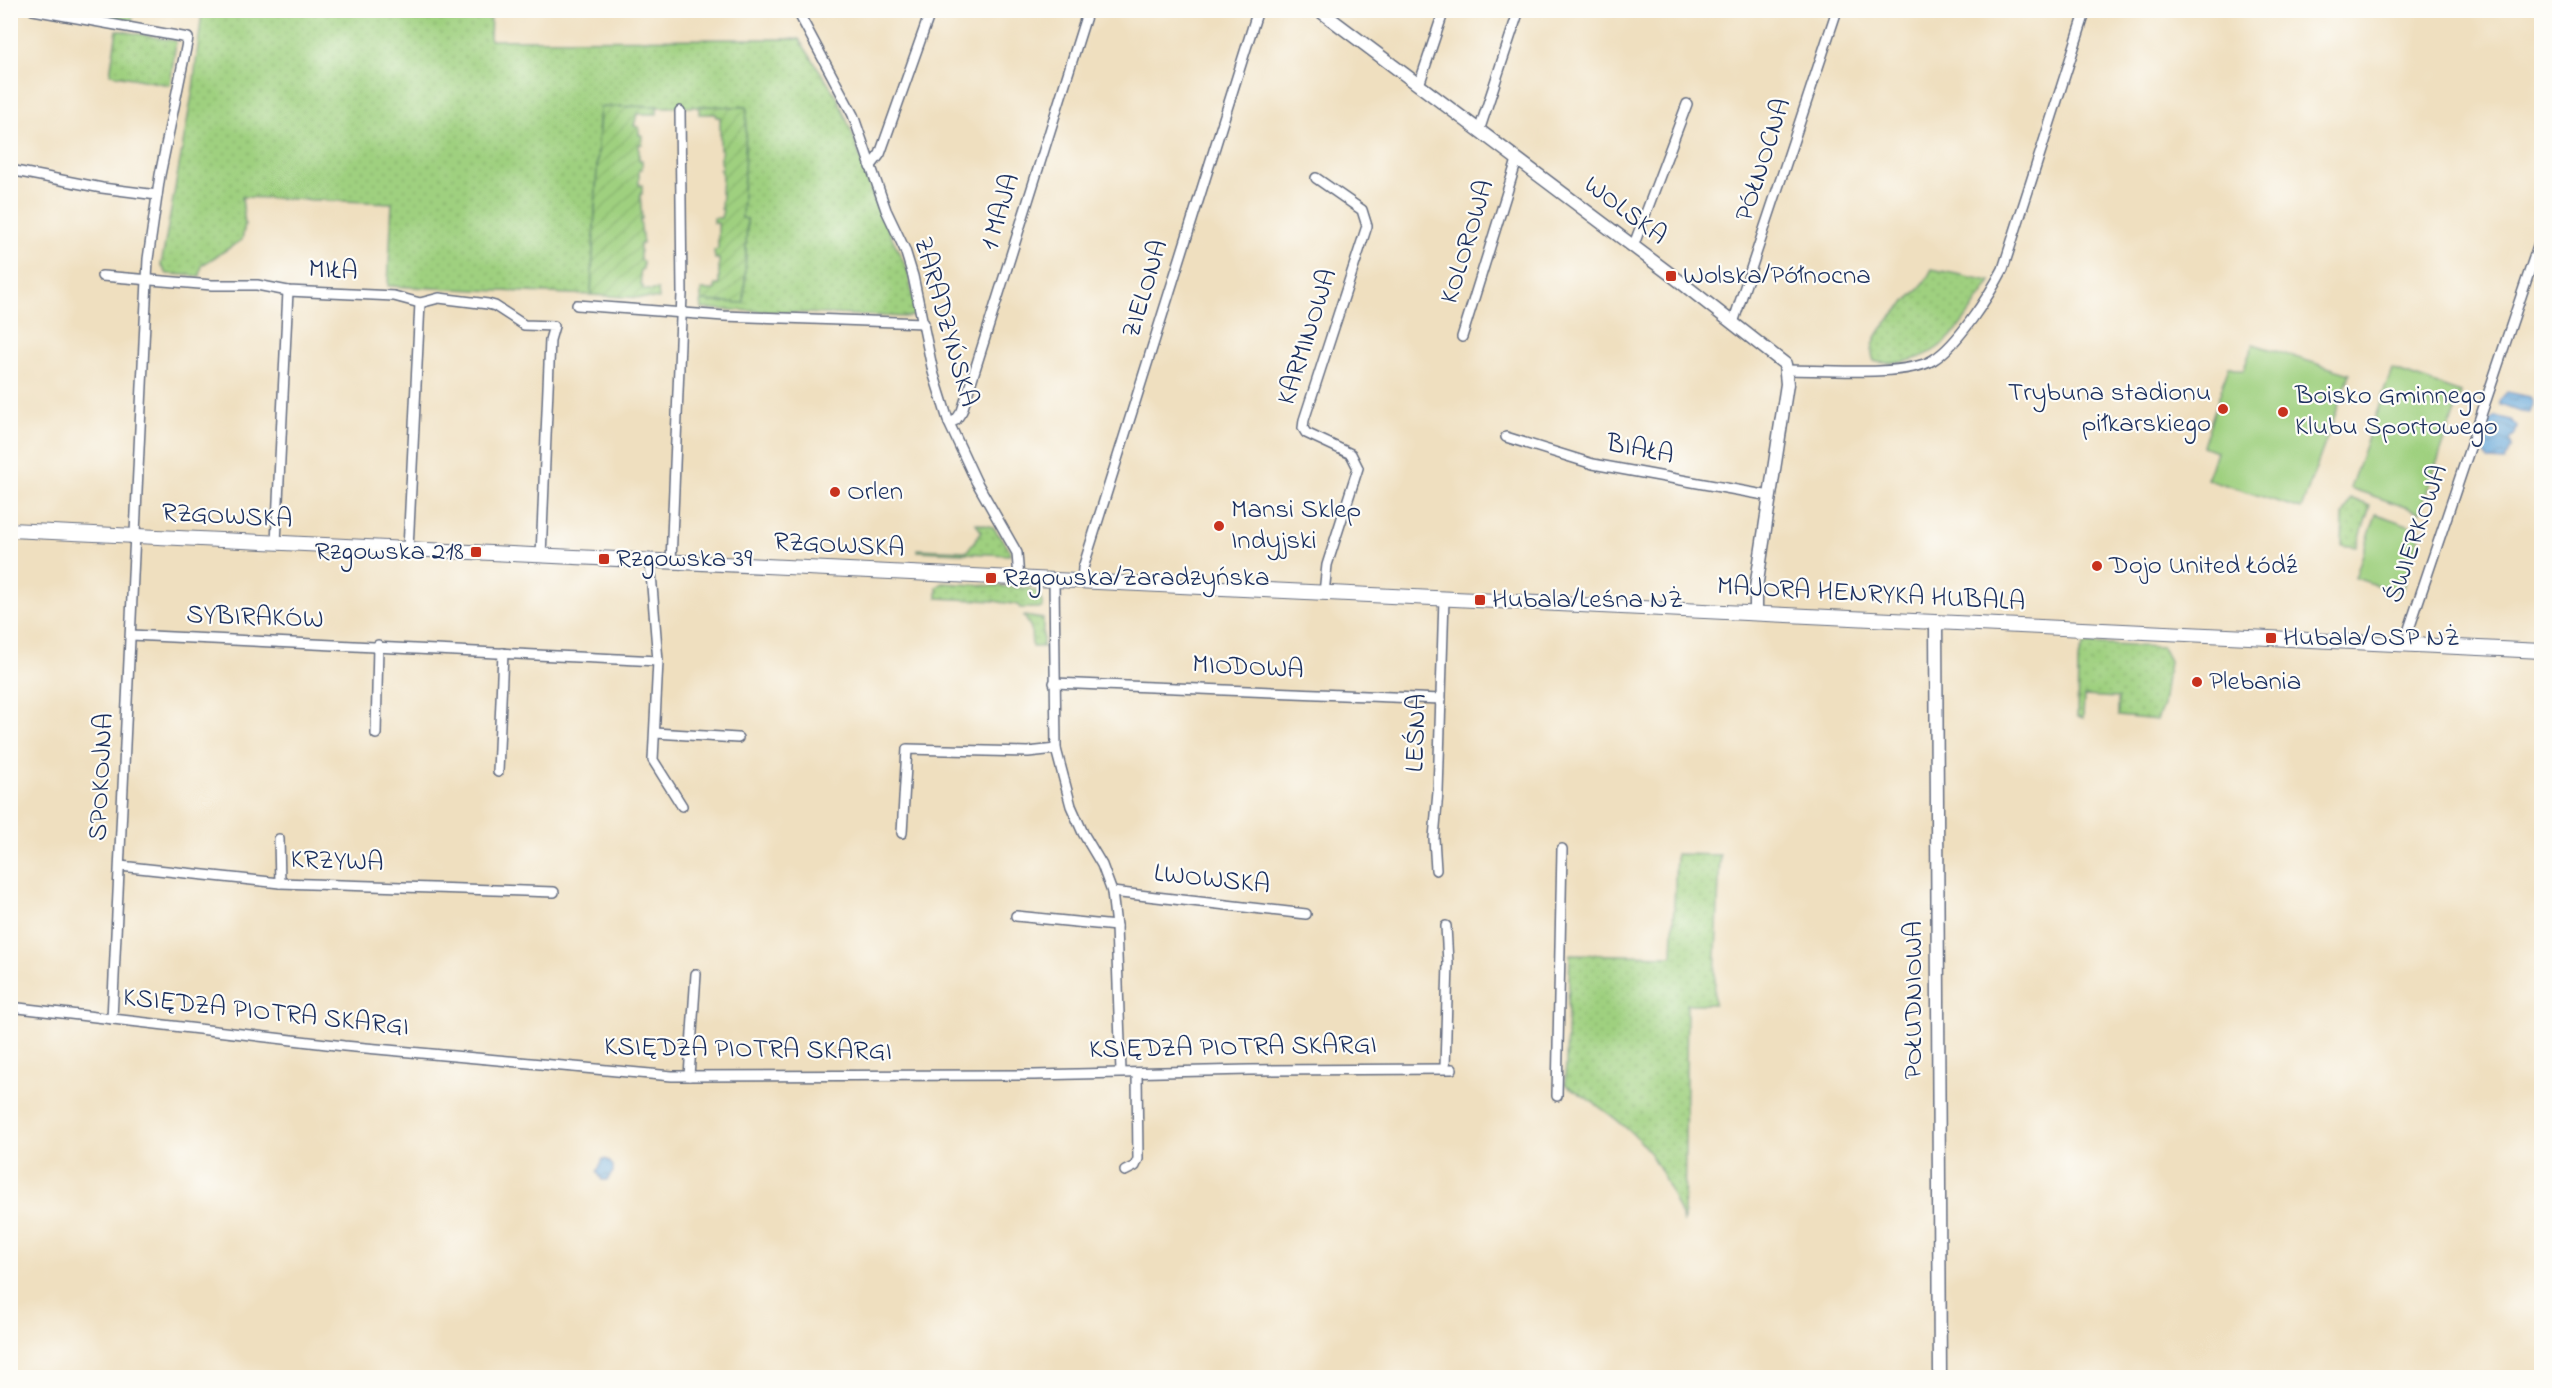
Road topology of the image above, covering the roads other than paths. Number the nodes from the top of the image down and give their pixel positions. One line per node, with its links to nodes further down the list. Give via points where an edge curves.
1 (33, 10): 19 (street, SPOKOJNA, via 188,38)
2 (797, 10): 16 (street, ZARADZYŃSKA, via 854,115)
3 (931, 10): 16 (street, via 880,154)
4 (1088, 10): 32 (street, 1 MAJA, via 962,411)
5 (1258, 10): 44 (street, ZIELONA, via 1086,556)
6 (1319, 10): 11 (street, WOLSKA)
7 (1444, 10): 11 (street)
8 (1519, 10): 14 (street)
9 (1837, 10): 29 (street, PÓŁNOCNA)
10 (2086, 10): 31 (street, via 2003,268 1954,342 1933,360 1897,369)
11 (1419, 85): 14 (street, WOLSKA)
12 (1687, 104): 21 (street)
13 (680, 111): 27 (street)
14 (1479, 131): 15 (street, WOLSKA)
15 (1516, 160): 21 (street, WOLSKA); 30 (street, KOLOROWA)
16 (870, 168): 28 (street, ZARADZYŃSKA, via 904,250)
17 (10, 170): 19 (street)
18 (1316, 178): 45 (street, KARMINOWA, via 1358,207 1367,226 1303,428 1310,436 1351,454 1358,468 1327,565)
19 (157, 195): 23 (street, SPOKOJNA)
20 (2541, 234): 51 (street, ŚWIERKOWA, via 2409,628)
21 (1633, 247): 29 (street, WOLSKA)
22 (102, 276): 23 (street, MIŁA)
23 (147, 279): 24 (street, MIŁA, via 256,285); 36 (street, SPOKOJNA)
24 (288, 291): 25 (street, MIŁA, via 394,296); 37 (street)
25 (420, 303): 38 (street); 39 (street, MIŁA, via 439,298 488,304 524,325 554,326 550,340)
26 (577, 305): 27 (street)
27 (681, 312): 28 (street); 41 (street)
28 (924, 322): 32 (street, ZARADZYŃSKA, via 933,372)
29 (1733, 323): 31 (street, WOLSKA, via 1781,359)
30 (1462, 337)
31 (1787, 370): 34 (street)
32 (950, 423): 42 (street, ZARADZYŃSKA, via 968,465 1017,553)
33 (1506, 437): 34 (street, BIAŁA, via 1593,464)
34 (1770, 496): 47 (street)
35 (10, 530): 36 (main road, RZGOWSKA)
36 (136, 537): 37 (main road, RZGOWSKA); 49 (street, SPOKOJNA)
37 (276, 543): 38 (main road, RZGOWSKA)
38 (408, 549): 39 (main road, RZGOWSKA)
39 (541, 556): 40 (main road, RZGOWSKA)
40 (650, 561): 41 (main road, RZGOWSKA); 54 (street)
41 (671, 562): 42 (main road, RZGOWSKA)
42 (1019, 579): 43 (main road, RZGOWSKA)
43 (1053, 580): 44 (main road, MAJORA HENRYKA HUBALA); 55 (street)
44 (1082, 582): 45 (main road, MAJORA HENRYKA HUBALA)
45 (1324, 593): 46 (main road, MAJORA HENRYKA HUBALA)
46 (1444, 598): 47 (main road, MAJORA HENRYKA HUBALA); 56 (street, LEŚNA)
47 (1756, 613): 48 (main road, MAJORA HENRYKA HUBALA)
48 (1936, 622): 51 (main road, MAJORA HENRYKA HUBALA); 83 (street, POŁUDNIOWA)
49 (131, 635): 50 (street, SYBIRAKÓW); 66 (street, SPOKOJNA)
50 (378, 645): 53 (street, SYBIRAKÓW); 58 (street)
51 (2408, 645): 52 (main road, MAJORA HENRYKA HUBALA)
52 (2541, 651)
53 (503, 653): 54 (street, SYBIRAKÓW); 61 (street)
54 (658, 660): 57 (street)
55 (1054, 683): 56 (street, MIODOWA); 60 (street)
56 (1441, 699): 67 (street, LEŚNA)
57 (655, 733): 59 (street); 62 (street, via 653,760)
58 (376, 734)
59 (738, 738)
60 (1056, 749): 63 (street, via 907,749); 70 (street, via 1071,806)
61 (498, 772)
62 (682, 806)
63 (902, 833)
64 (279, 839): 68 (street)
65 (1562, 849): 81 (street)
66 (120, 866): 68 (street, KRZYWA); 77 (street, SPOKOJNA)
67 (1436, 870)
68 (280, 883): 69 (street, KRZYWA)
69 (554, 892)
70 (1112, 892): 71 (street, LWOWSKA); 73 (street)
71 (1306, 914)
72 (1016, 916): 73 (street)
73 (1116, 926): 78 (street)
74 (1446, 926): 79 (street, KSIĘDZA PIOTRA SKARGI, via 1448,1069)
75 (696, 974): 80 (street)
76 (10, 1007): 77 (street, KSIĘDZA PIOTRA SKARGI)
77 (112, 1019): 80 (street, KSIĘDZA PIOTRA SKARGI, via 344,1047)
78 (1121, 1072): 79 (street, KSIĘDZA PIOTRA SKARGI); 80 (street, KSIĘDZA PIOTRA SKARGI)
79 (1137, 1073): 82 (street, via 1138,1160)
80 (689, 1076)
81 (1557, 1096)
82 (1125, 1172)
83 (1940, 1377)

